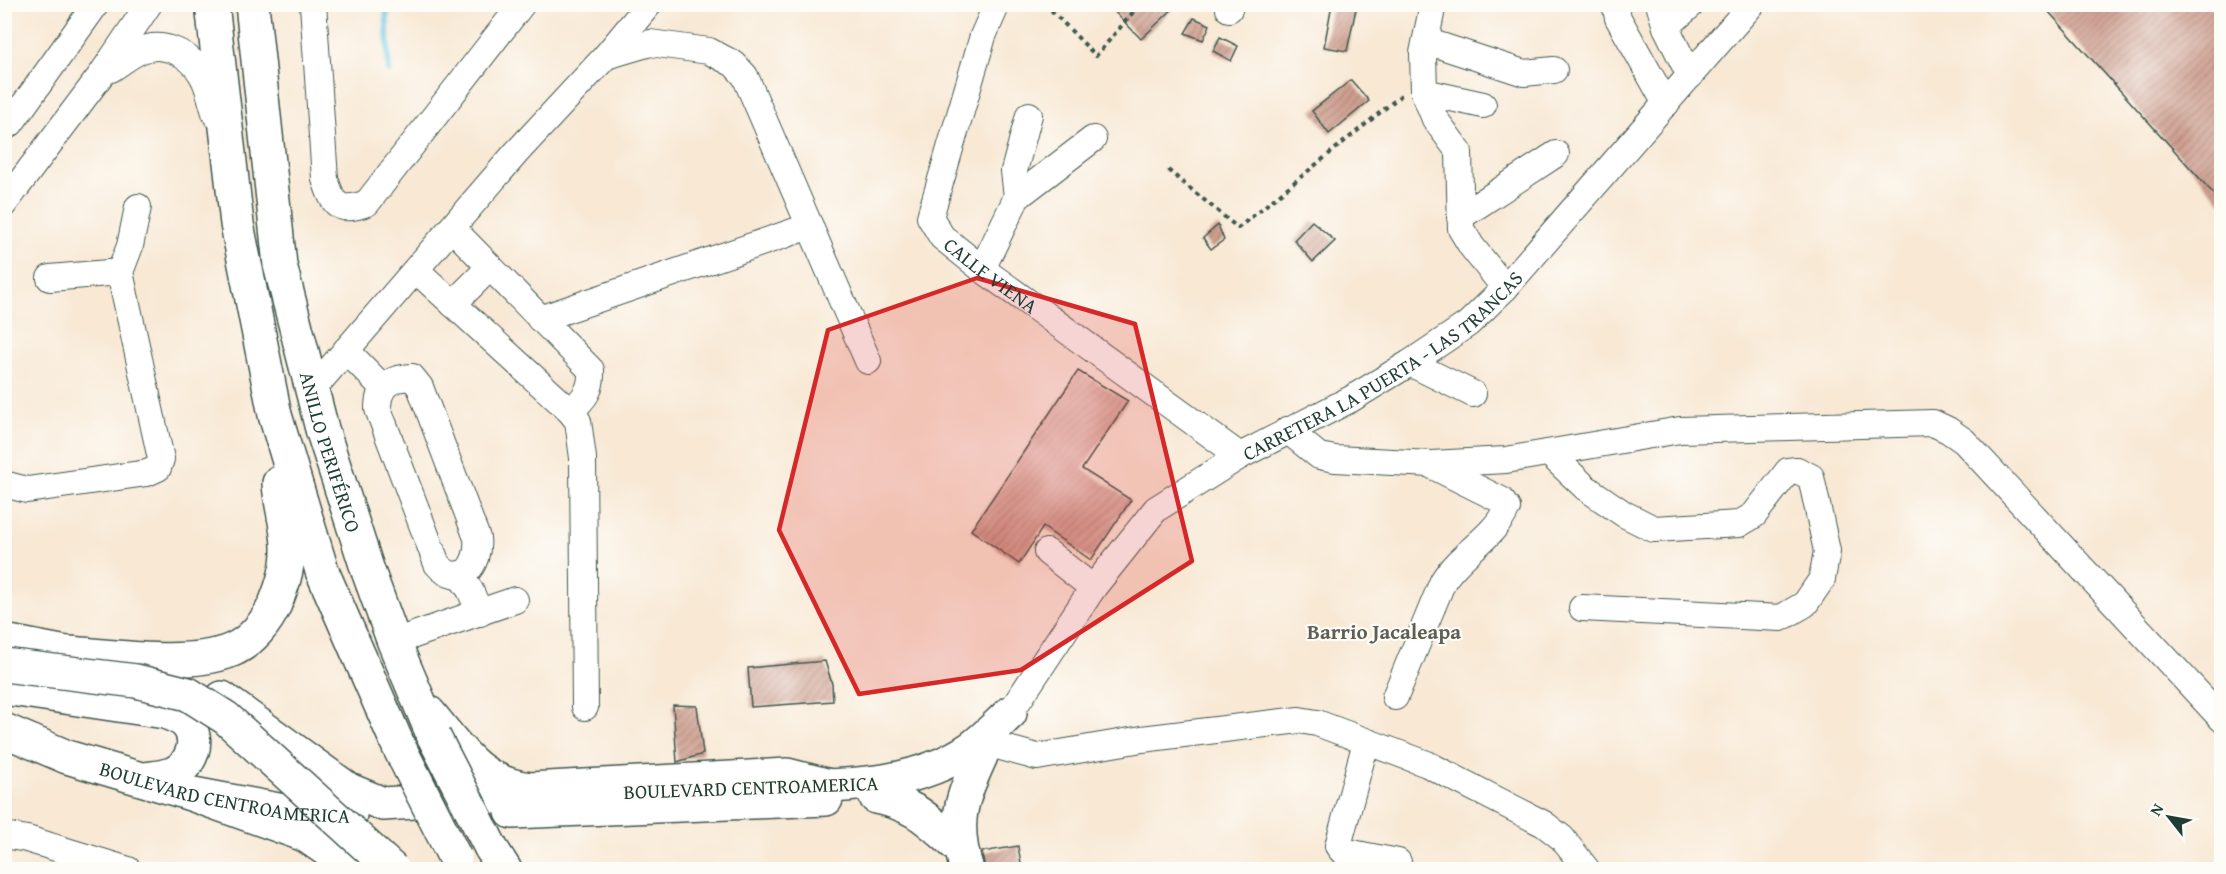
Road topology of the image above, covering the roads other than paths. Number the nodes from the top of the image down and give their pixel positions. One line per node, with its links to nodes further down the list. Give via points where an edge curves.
1 (96, 4): 23 (street)
2 (149, 4): 17 (street)
3 (212, 4): 26 (main road, ANILLO PERIFÉRICO)
4 (252, 4): 45 (main road, ANILLO PERIFÉRICO, via 280,265)
5 (313, 4): 6 (street, via 325,179 331,199 339,207 350,209 367,204)
6 (522, 4)
7 (649, 4): 15 (street)
8 (997, 4): 34 (street, CALLE VIENA, via 983,36 930,217 942,237)
9 (1433, 4): 14 (street)
10 (1615, 4): 20 (street, via 1624,30)
11 (1692, 4): 13 (street)
12 (1752, 4): 18 (street, CARRETERA LA PUERTA - LAS TRANCAS)
13 (1662, 16): 18 (street)
14 (1426, 41): 16 (street, via 1524,74); 19 (street)
15 (606, 56): 31 (street, via 650,43 709,51 734,64 746,76); 32 (street)
16 (1554, 69)
17 (101, 75): 26 (street, via 154,46 185,55 202,75); 28 (street)
18 (1690, 76): 20 (street, CARRETERA LA PUERTA - LAS TRANCAS)
19 (1424, 85): 21 (street); 30 (street, via 1434,119 1459,152)
20 (1666, 104): 38 (street, CARRETERA LA PUERTA - LAS TRANCAS)
21 (1483, 105)
22 (1029, 115): 27 (street, via 1014,171)
23 (4, 128)
24 (1093, 139): 27 (street)
25 (1556, 154): 30 (street)
26 (229, 155): 48 (main road, ANILLO PERIFÉRICO, via 237,224)
27 (1017, 197): 34 (street)
28 (4, 204)
29 (138, 207): 36 (street)
30 (1460, 217): 38 (street, via 1461,229 1472,247)
31 (810, 226): 40 (street); 42 (street)
32 (452, 228): 33 (street); 35 (street)
33 (490, 267): 39 (street); 40 (street)
34 (982, 269): 51 (street, CALLE VIENA)
35 (416, 270): 39 (street); 41 (street)
36 (120, 272): 37 (street); 53 (street, via 161,459 158,468 147,473 27,490)
37 (50, 278)
38 (1505, 288): 43 (street, CARRETERA LA PUERTA - LAS TRANCAS, via 1468,324)
39 (453, 304): 47 (street)
40 (540, 319): 47 (street, via 591,370 585,399)
41 (346, 350): 44 (street); 45 (street)
42 (868, 361)
43 (1410, 363): 46 (street); 49 (street, CARRETERA LA PUERTA - LAS TRANCAS, via 1352,399)
44 (383, 388): 55 (street, via 378,409 437,564 443,571); 55 (street, via 389,381 412,377 420,387 477,538 477,558 467,572)
45 (312, 390): 61 (main road, ANILLO PERIFÉRICO, via 325,440)
46 (1473, 394)
47 (570, 411): 67 (street, via 578,421 584,467)
48 (275, 415): 62 (main road, via 288,550 284,583 256,633 233,650 202,657 160,659); 81 (main road, ANILLO PERIFÉRICO, bridge, via 322,571 399,747)
49 (1287, 430): 51 (street, CARRETERA LA PUERTA - LAS TRANCAS); 52 (street, via 1319,456)
50 (1549, 453): 52 (street); 58 (street, via 1587,488 1654,529 1739,524 1754,515 1788,471 1797,470 1811,477 1827,551 1822,579 1805,604 1780,618); 69 (street, via 1680,430 1933,423 1964,441)
51 (1240, 456): 56 (street, CARRETERA LA PUERTA - LAS TRANCAS, via 1156,509)
52 (1431, 464): 65 (street, via 1501,500 1507,508 1443,581)
53 (4, 484)
54 (1047, 552): 56 (street)
55 (459, 574): 59 (street)
56 (1093, 588): 68 (street, CARRETERA LA PUERTA - LAS TRANCAS)
57 (515, 600): 59 (street)
58 (1582, 608)
59 (480, 613): 61 (street)
60 (4, 640): 62 (main road, BOULEVARD CENTROAMERICA)
61 (394, 642): 66 (main road, ANILLO PERIFÉRICO)
62 (68, 653): 74 (main road, BOULEVARD CENTROAMERICA, via 160,672 209,689 349,790 383,804 521,795)
63 (4, 665): 84 (main road, bridge, via 136,681 188,694 226,718)
64 (4, 688): 73 (main road, via 165,712 185,722 192,731 193,753 184,767 172,774)
65 (1395, 698)
66 (417, 700): 74 (main road, via 484,774 512,787 787,775); 78 (main road, ANILLO PERIFÉRICO, bridge)
67 (585, 707)
68 (1010, 713): 72 (main road, BOULEVARD CENTROAMERICA); 74 (main road, BOULEVARD CENTROAMERICA, via 973,747 922,773 876,783)
69 (2222, 719)
70 (5, 730): 73 (main road, BOULEVARD CENTROAMERICA, via 67,757)
71 (1366, 742): 72 (street, via 1299,720 1142,739 1037,757); 80 (street, via 1338,846 1342,851); 85 (street, via 1427,764 1544,824 1562,838)
72 (985, 750): 76 (main road, BOULEVARD CENTROAMERICA, via 951,774); 79 (main road, via 961,808 958,831)
73 (144, 779): 75 (main road, BOULEVARD CENTROAMERICA)
74 (830, 786)
75 (188, 793): 76 (main road, BOULEVARD CENTROAMERICA, via 289,813 386,817); 83 (main road, via 305,835)
76 (876, 797): 79 (main road, via 913,808)
77 (4, 835): 82 (street)
78 (498, 859)
79 (964, 859)
80 (1398, 862)
81 (458, 864)
82 (128, 870)
83 (356, 870)
84 (393, 870)
85 (1587, 870)

